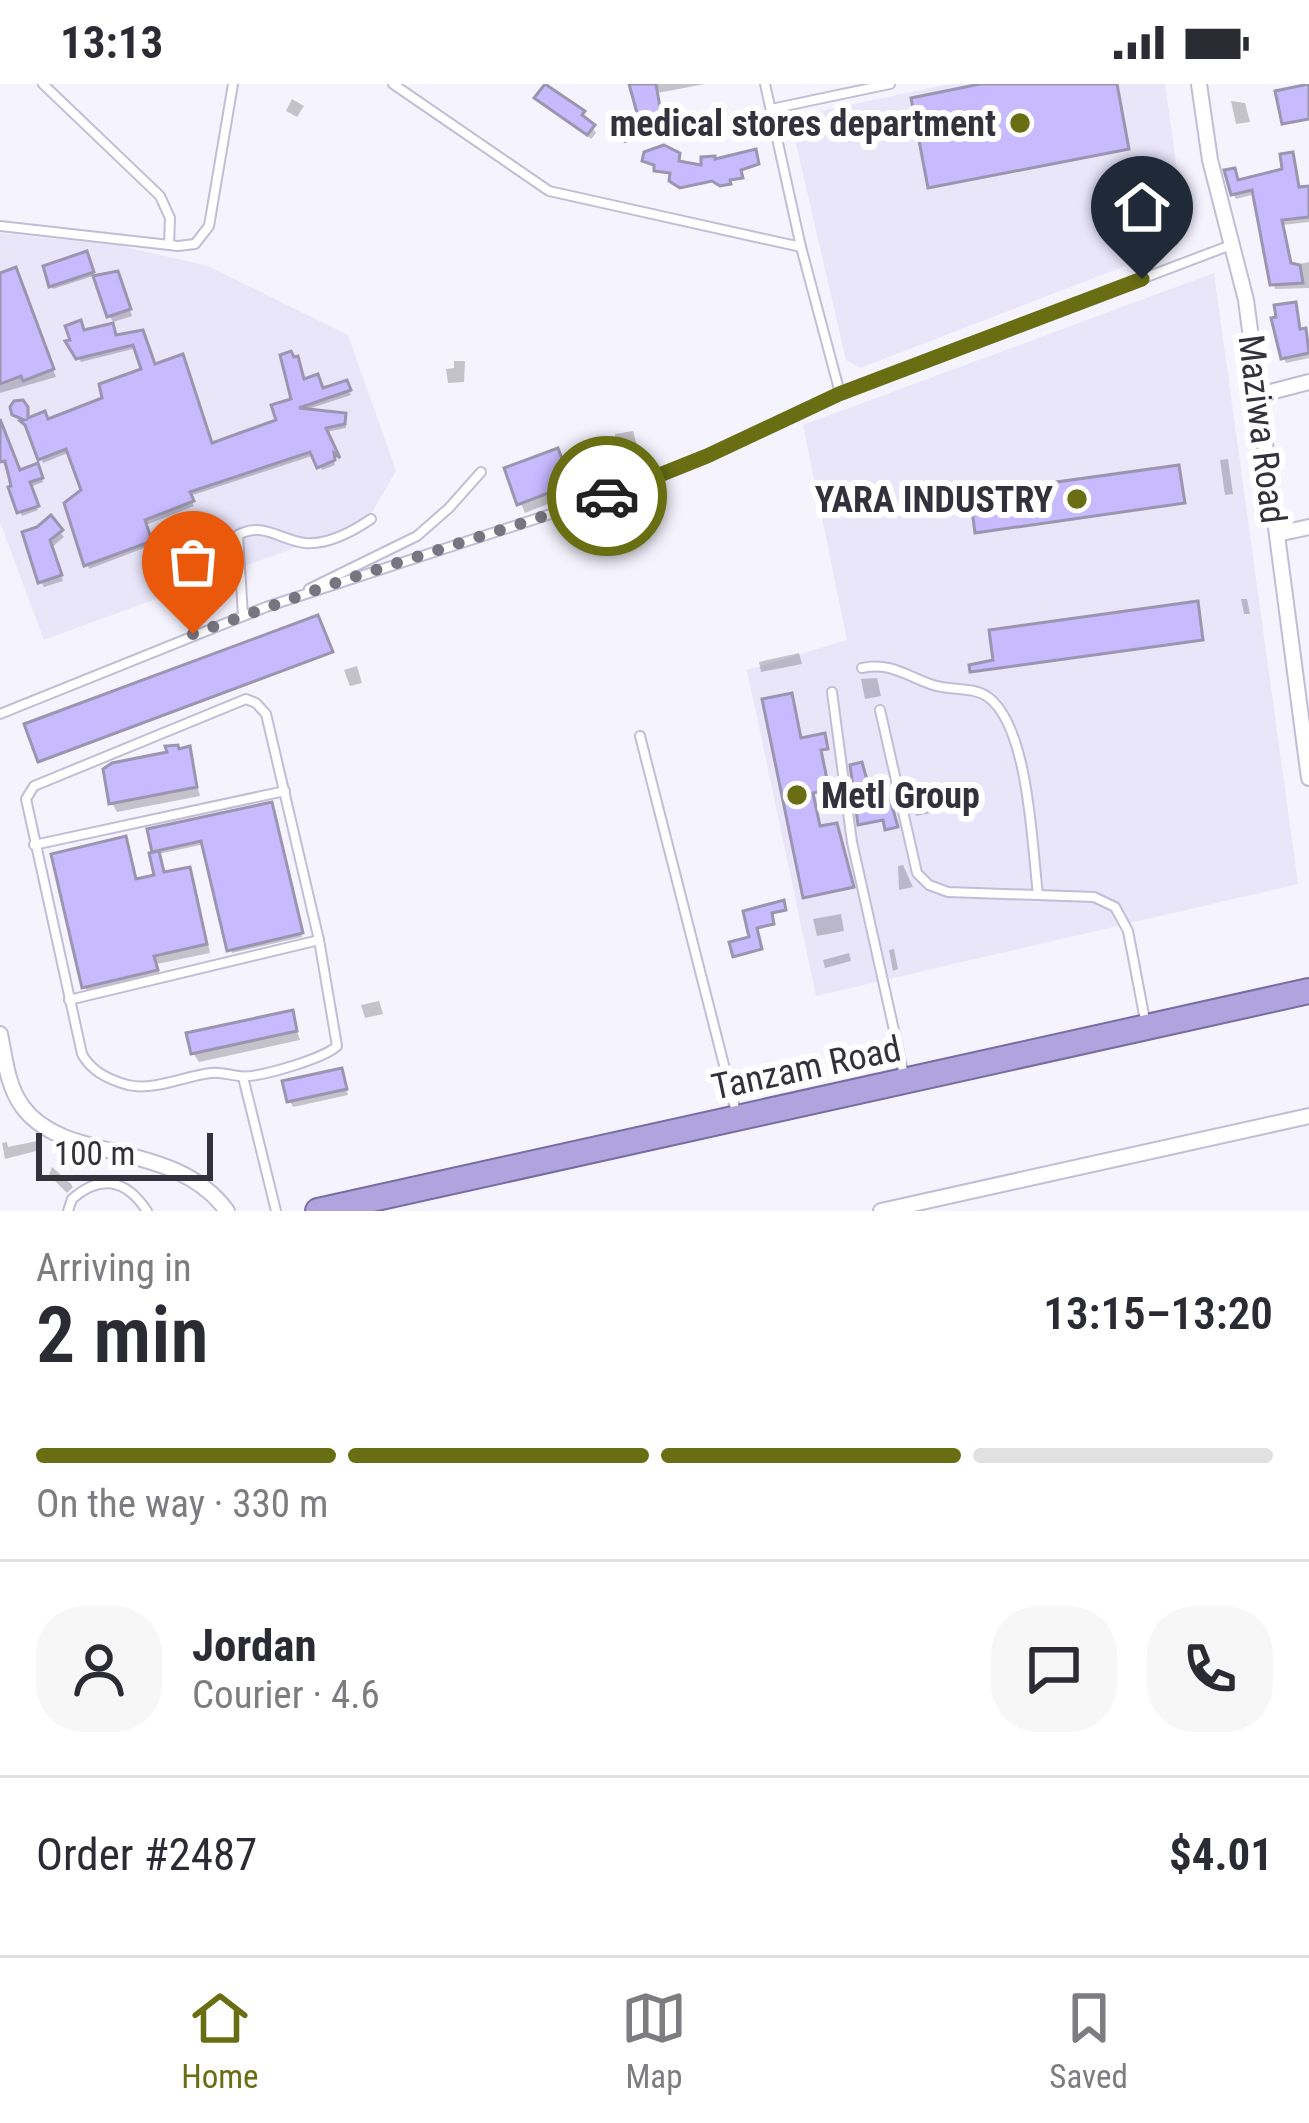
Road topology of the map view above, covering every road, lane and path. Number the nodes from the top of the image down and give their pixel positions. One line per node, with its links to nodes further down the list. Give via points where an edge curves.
1 (43, 84): 9 (lane, via 160,196)
2 (233, 84): 9 (lane, via 206,233 195,244)
3 (393, 84): 11 (lane, via 549,191)
4 (766, 84): 7 (lane)
5 (890, 84): 7 (lane)
6 (1201, 84): 10 (street, Maziwa Road, via 1210,160)
7 (771, 109): 11 (lane)
8 (0, 226): 9 (lane)
9 (169, 244)
10 (1234, 244): 13 (lane); 14 (street, Maziwa Road)
11 (801, 247): 13 (lane)
12 (1309, 382): 14 (street)
13 (839, 394): 19 (lane, via 615,494)
14 (1259, 395): 18 (street, Maziwa Road)
15 (481, 472): 19 (lane, via 417,536)
16 (371, 519): 20 (lane, via 313,543 256,528 238,535)
17 (1309, 527): 18 (street)
18 (1277, 534): 26 (street, Maziwa Road)
19 (297, 596): 20 (lane)
20 (243, 616): 24 (lane)
21 (862, 668): 30 (lane, via 878,664 977,692 1005,715)
22 (832, 692): 37 (lane, via 853,842)
23 (880, 710): 30 (lane, via 917,874 948,892)
24 (0, 714)
25 (640, 736): 39 (lane)
26 (1307, 752): 27 (street, Maziwa Road)
27 (1309, 778)
28 (284, 791): 29 (lane); 29 (lane, via 266,714 246,699 34,786 26,799); 31 (lane)
29 (34, 844): 33 (lane)
30 (1038, 895): 34 (lane, via 1094,897 1115,907 1128,931)
31 (319, 940): 33 (lane); 36 (lane, via 337,1046)
32 (1309, 991): 34 (highway, Tanzam Road)
33 (70, 1000): 36 (lane, via 87,1064 112,1079 150,1086 215,1072)
34 (1147, 1028): 37 (highway, Tanzam Road)
35 (0, 1034): 43 (street, via 11,1085 37,1121 184,1172)
36 (242, 1077): 44 (lane)
37 (905, 1083): 39 (highway, Tanzam Road)
38 (1309, 1116): 40 (street)
39 (737, 1118): 45 (highway, Tanzam Road)
40 (920, 1207): 46 (street)
41 (68, 1211): 42 (lane, via 72,1199 98,1183 115,1184)
42 (148, 1211)
43 (227, 1211)
44 (276, 1211)
45 (318, 1211)
46 (881, 1211)

